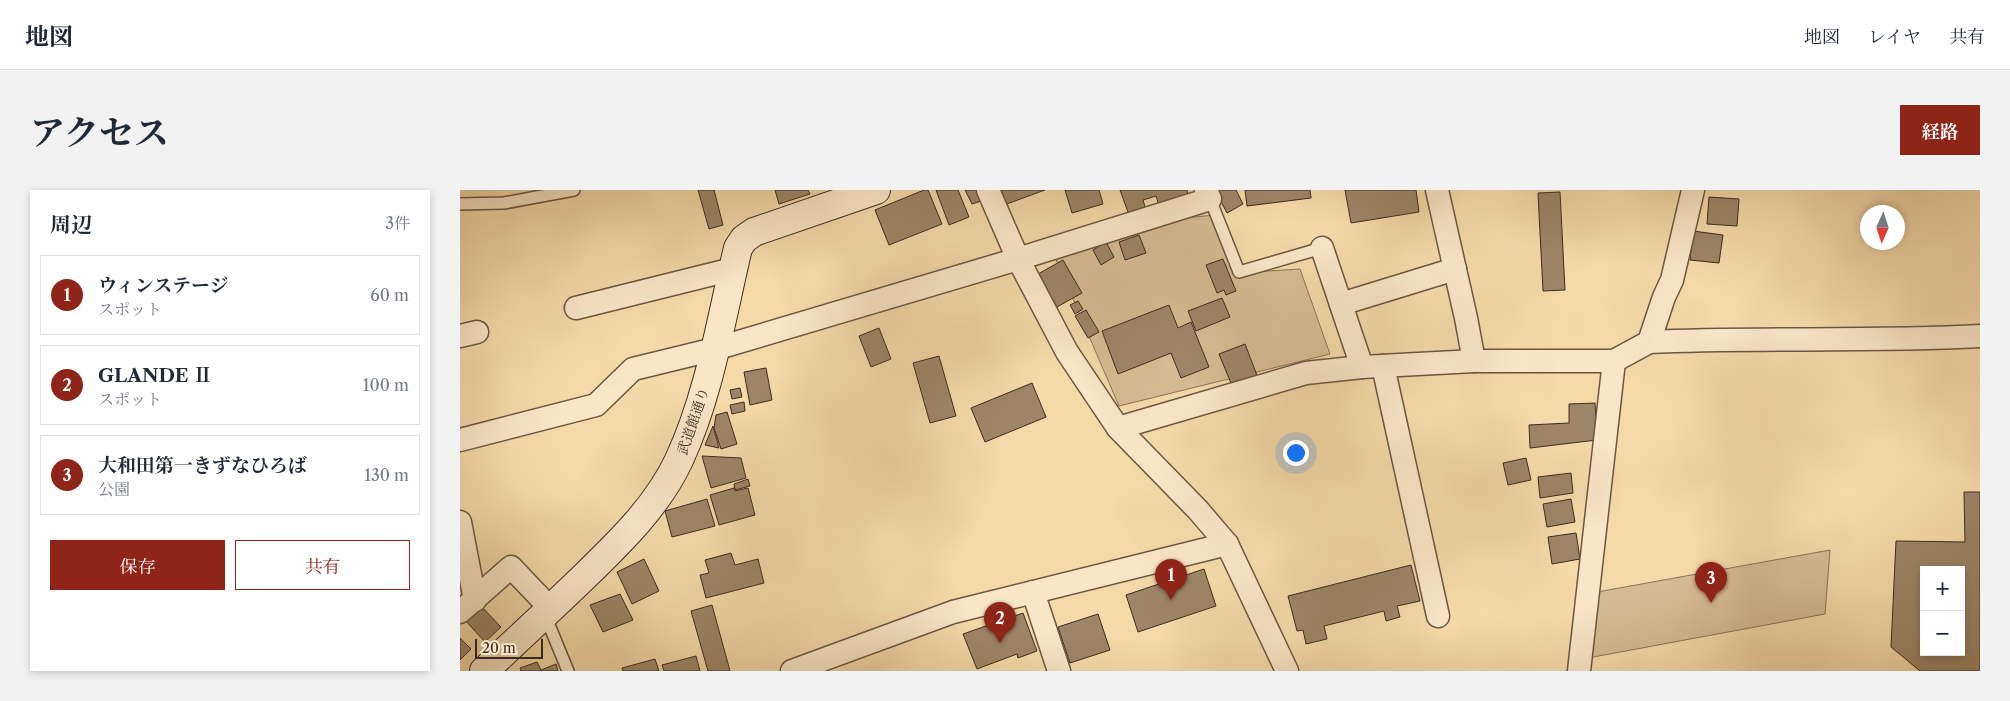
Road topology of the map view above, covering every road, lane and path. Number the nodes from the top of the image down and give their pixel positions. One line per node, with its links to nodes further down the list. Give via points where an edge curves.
1 (574, 190): 7 (lane, via 504,203)
2 (876, 190): 10 (street, 武道館通り, via 754,232 738,248)
3 (988, 190): 9 (street)
4 (1437, 190): 11 (street)
5 (1693, 190): 15 (street, via 1672,280)
6 (1208, 195): 8 (lane, via 1239,272); 9 (street)
7 (460, 204)
8 (1322, 248): 12 (street)
9 (1018, 259): 16 (street); 20 (street, via 1067,352)
10 (733, 269): 13 (street); 16 (street, 武道館通り)
11 (1455, 269): 12 (street); 17 (street)
12 (1341, 304): 19 (street)
13 (576, 308)
14 (1980, 336): 15 (street)
15 (1649, 342): 18 (street)
16 (715, 349): 21 (street, via 633,370 596,405); 26 (street, 武道館通り, via 690,434 662,489 642,517)
17 (1474, 361): 18 (street); 19 (street)
18 (1614, 361): 33 (street)
19 (1373, 366): 20 (street, via 1306,373); 27 (street)
20 (1118, 428): 23 (street)
21 (460, 440)
22 (460, 522): 25 (street)
23 (1227, 544): 24 (street); 32 (street)
24 (1033, 592): 30 (street, via 953,612); 31 (street)
25 (468, 606): 26 (street, via 511,567)
26 (548, 612): 28 (street, 武道館通り); 29 (lane)
27 (1438, 616)
28 (484, 671)
29 (568, 671)
30 (792, 671)
31 (1059, 671)
32 (1287, 671)
33 (1579, 671)

